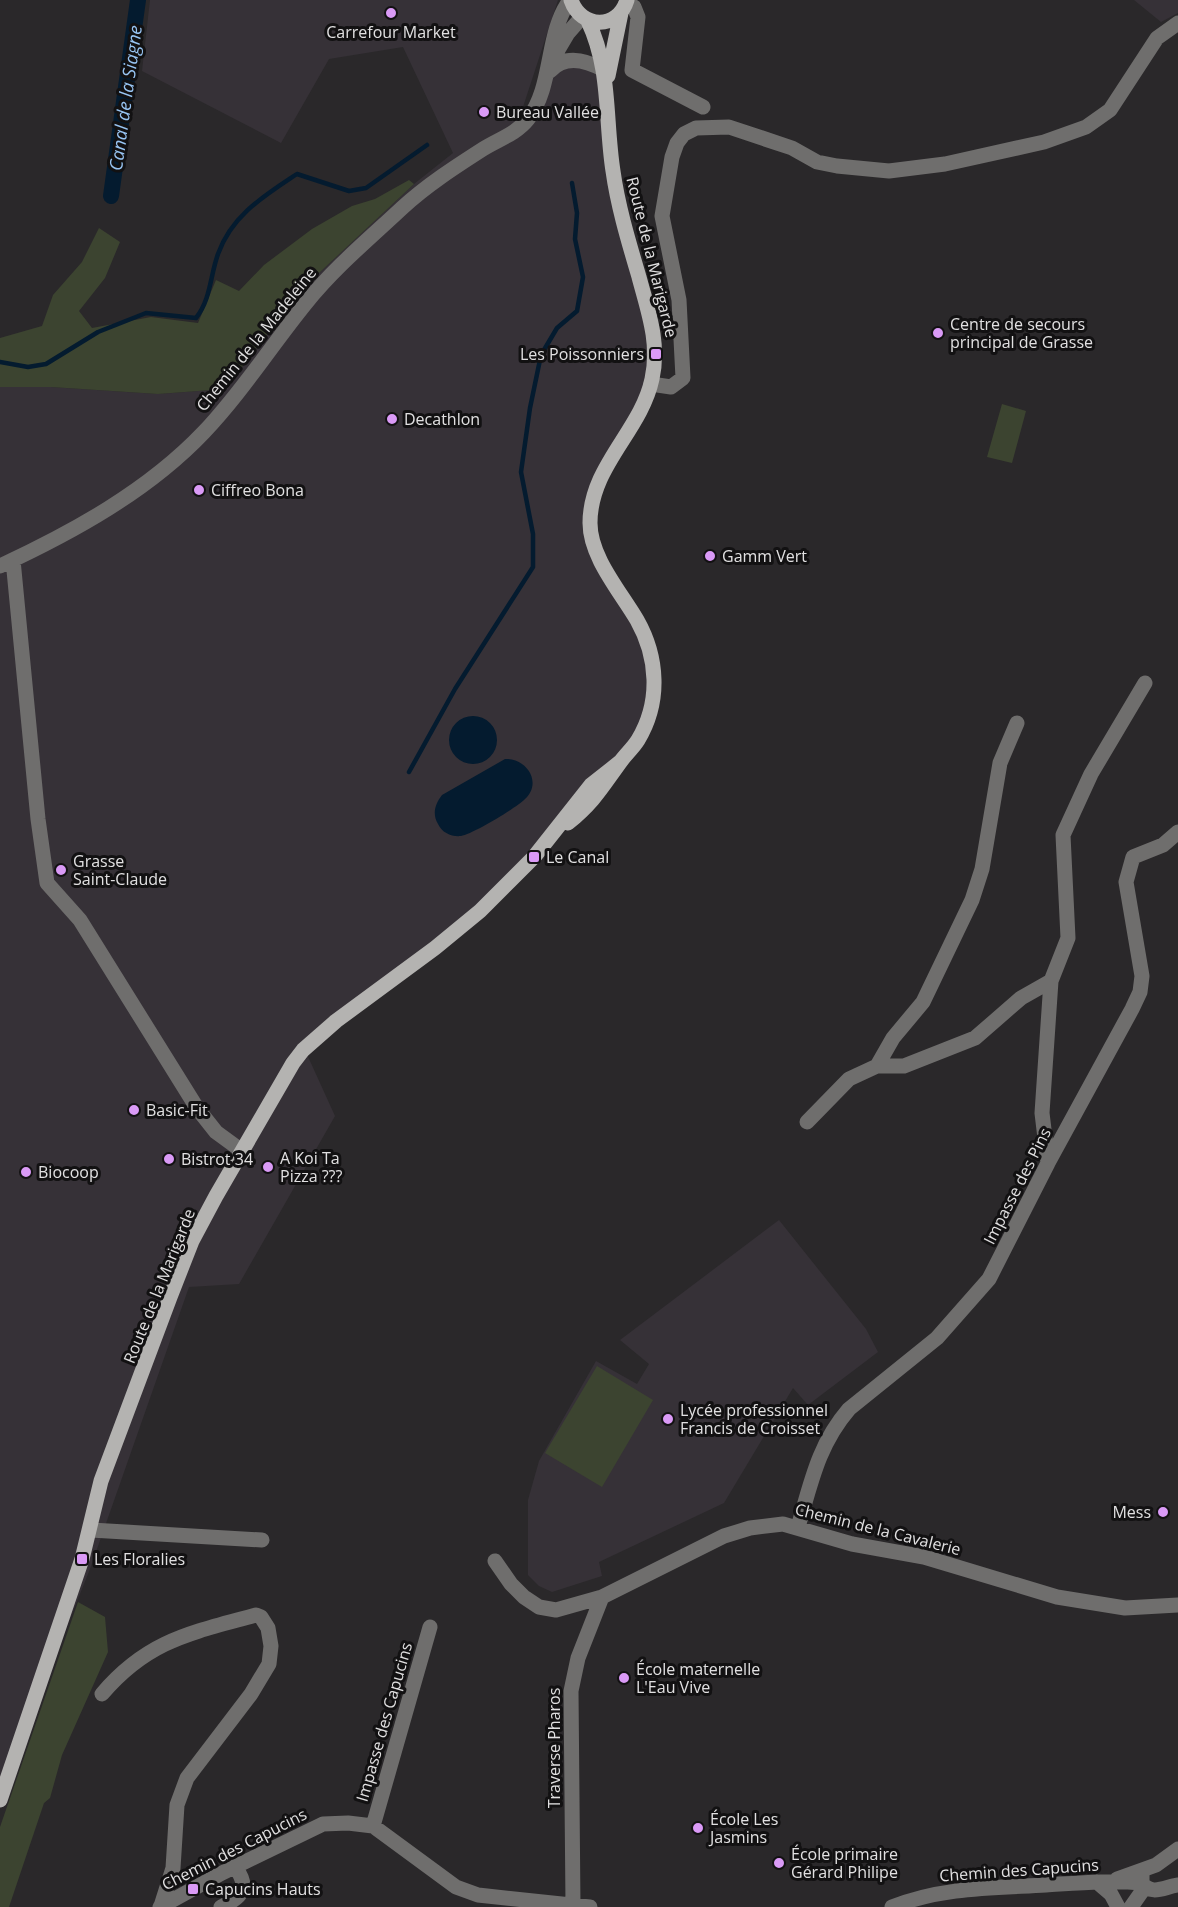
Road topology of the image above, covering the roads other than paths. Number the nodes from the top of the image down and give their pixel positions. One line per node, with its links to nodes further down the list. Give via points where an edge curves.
1 (571, 0): 3 (main road, Route de la Marigarde); 6 (street, via 557,29)
2 (625, 5): 3 (main road, via 606,22); 5 (main road, Route de la Marigarde); 7 (street, via 634,7 638,17 632,70)
3 (585, 19): 5 (main road, Route de la Marigarde, via 600,47); 6 (street, via 559,48)
4 (1178, 23): 8 (street, via 1157,38 1110,110 1086,127 1044,142 967,160 925,169 889,171 817,162 792,148 729,127 696,128 684,134 672,157 662,216 679,300 683,378 671,387)
5 (605, 76): 6 (street, via 590,63 572,59 555,65); 8 (main road, Route de la Marigarde, via 613,173 655,341)
6 (545, 80): 9 (street, Chemin de la Madeleine, via 528,119 511,135 431,183 338,269 307,302 227,406 163,470 116,503)
7 (703, 107)
8 (651, 384): 16 (main road, Route de la Marigarde, via 597,484 591,515 594,543 646,639 655,679 645,725 620,762 591,785 556,832 480,911 303,1050)
9 (6, 563): 16 (street, via 47,883 80,920 197,1108 216,1132)
10 (1144, 683): 13 (street, via 1096,764 1064,835 1068,938)
11 (1017, 723): 14 (street, via 1000,763 972,900 923,1002 893,1038)
12 (1178, 832): 17 (street, Impasse des Pins, via 1163,845 1133,857 1129,866 1126,882 1139,952 1140,992)
13 (1051, 981): 14 (street, via 1021,998 975,1038 904,1066); 17 (street, via 1042,1113)
14 (877, 1066): 15 (street, via 849,1079)
15 (807, 1122)
16 (242, 1151): 19 (main road, Route de la Marigarde, via 181,1269 101,1481)
17 (1048, 1163): 18 (street, Impasse des Pins, via 989,1279 975,1298 909,1363 837,1423 817,1460)
18 (798, 1527): 22 (street, Chemin de la Cavalerie, via 766,1524 724,1536); 23 (street, Chemin de la Cavalerie, via 852,1544 924,1557 1057,1597 1125,1608)
19 (91, 1530): 20 (street); 26 (main road, Route de la Marigarde)
20 (262, 1540)
21 (495, 1561): 22 (street, Chemin de la Cavalerie, via 524,1597 547,1610 569,1608)
22 (602, 1597): 34 (street, Traverse Pharos, via 578,1658 571,1691)
23 (1178, 1605)
24 (430, 1627): 27 (street, Impasse des Capucins)
25 (102, 1694): 35 (street, via 133,1662 155,1647 256,1615 268,1628 269,1664 188,1778 180,1796 173,1868)
26 (0, 1800)
27 (373, 1826): 30 (street, Chemin des Capucins, via 323,1824); 33 (street, via 456,1887)
28 (1178, 1849): 31 (street)
29 (1178, 1857): 31 (street)
30 (235, 1866): 35 (street, Chemin des Capucins); 36 (street, via 244,1887 235,1901)
31 (1159, 1879): 32 (street, Chemin des Capucins); 40 (street)
32 (1097, 1882): 38 (street, Chemin des Capucins, via 947,1891); 39 (street, via 1112,1894)
33 (553, 1905): 34 (street)
34 (573, 1905): 37 (street)
35 (160, 1907)
36 (221, 1907)
37 (590, 1907)
38 (892, 1907)
39 (1118, 1907)
40 (1133, 1907)

